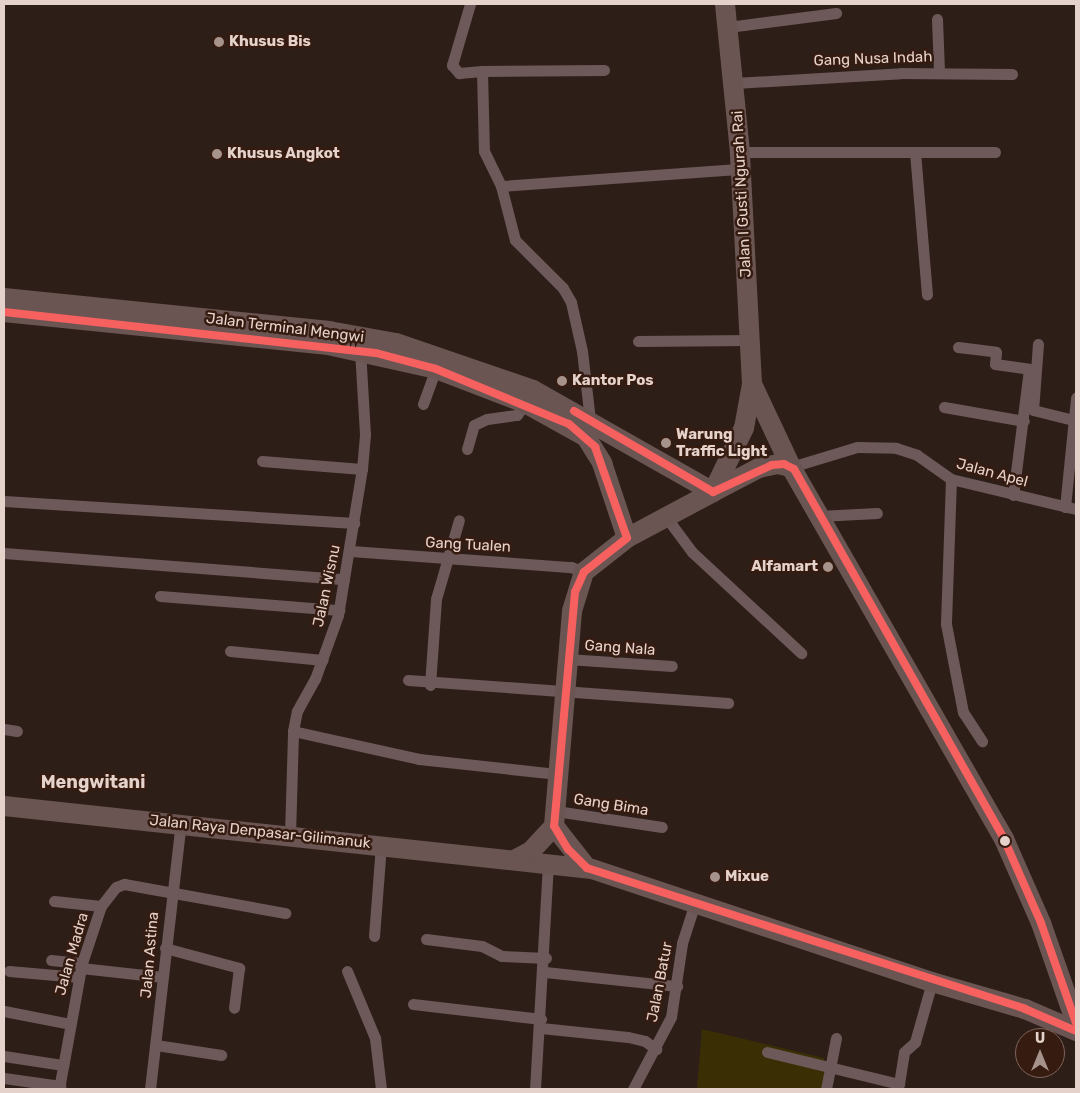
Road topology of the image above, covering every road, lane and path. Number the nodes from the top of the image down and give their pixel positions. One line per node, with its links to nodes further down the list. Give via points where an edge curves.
1 (470, 4): 7 (street, via 452,65 459,73)
2 (725, 4): 5 (highway, Jalan I Gusti Ngurah Rai)
3 (836, 13): 5 (street)
4 (937, 19): 8 (street)
5 (728, 27): 10 (highway, Jalan I Gusti Ngurah Rai)
6 (604, 70): 7 (street)
7 (482, 71): 14 (street, via 484,151)
8 (939, 72): 9 (street, Gang Nusa Indah); 10 (street, Gang Nusa Indah)
9 (1012, 74)
10 (735, 82): 13 (highway, Jalan I Gusti Ngurah Rai)
11 (915, 152): 12 (street); 13 (street); 15 (street)
12 (995, 152)
13 (741, 160): 14 (street); 18 (highway, Jalan I Gusti Ngurah Rai)
14 (501, 186): 29 (street, via 515,240 563,288 571,302 582,351)
15 (927, 294)
16 (4, 298): 20 (highway, Jalan Terminal Mengwi)
17 (4, 312): 20 (highway, Jalan Terminal Mengwi)
18 (750, 340): 19 (street); 24 (highway, Jalan I Gusti Ngurah Rai)
19 (638, 341)
20 (360, 343): 23 (highway, Jalan Terminal Mengwi); 25 (highway, Jalan Terminal Mengwi, via 430,353); 35 (street, Jalan Wisnu, via 365,434)
21 (1038, 344): 30 (street, via 1033,410)
22 (958, 347): 31 (street, via 996,352 995,364 1029,369)
23 (436, 369): 25 (highway, Jalan Terminal Mengwi); 27 (street)
24 (752, 384): 34 (highway); 37 (highway, via 744,428)
25 (529, 397): 29 (highway, Jalan Terminal Mengwi); 32 (street, via 517,415 480,421 474,425); 46 (highway, Jalan Terminal Mengwi, via 569,424 595,447)
26 (1076, 398): 30 (street)
27 (422, 404)
28 (944, 407): 31 (street)
29 (590, 420): 37 (highway, Jalan Terminal Mengwi)
30 (1073, 420): 40 (street)
31 (1024, 421): 38 (street)
32 (467, 449)
33 (262, 461): 35 (street)
34 (791, 467): 36 (street, Jalan Apel, via 857,447 889,448 909,451); 37 (highway, via 778,464 759,468); 42 (highway)
35 (362, 469): 45 (street, Jalan Wisnu)
36 (951, 478): 38 (street, Jalan Apel); 66 (street, via 946,624 963,712)
37 (713, 492): 43 (highway)
38 (1013, 494): 40 (street, Jalan Apel)
39 (4, 501): 45 (street)
40 (1071, 508)
41 (877, 512): 42 (street)
42 (819, 516): 94 (highway, via 1004,839)
43 (666, 517): 46 (highway); 55 (street, via 692,552 730,583)
44 (459, 520): 49 (street)
45 (354, 523): 47 (street, Jalan Wisnu)
46 (627, 538): 50 (highway)
47 (350, 550): 49 (street, Gang Tualen); 51 (street, Jalan Wisnu)
48 (4, 553): 51 (street)
49 (450, 561): 50 (street, Gang Tualen, via 571,567); 60 (street, via 436,598)
50 (584, 572): 56 (highway, via 575,592)
51 (344, 579): 53 (street, Jalan Wisnu)
52 (160, 596): 53 (street)
53 (339, 610): 57 (street, Jalan Wisnu)
54 (230, 651): 57 (street)
55 (801, 653)
56 (567, 659): 58 (street, Gang Nala); 61 (highway)
57 (323, 660): 65 (street, Jalan Wisnu, via 297,711)
58 (672, 666)
59 (408, 680): 60 (street)
60 (430, 685): 61 (street)
61 (564, 694): 62 (street); 67 (highway)
62 (728, 703)
63 (4, 730): 64 (street)
64 (17, 731)
65 (293, 731): 67 (street, via 419,759); 72 (street, Jalan Wisnu)
66 (982, 741)
67 (563, 769): 69 (highway)
68 (4, 806): 70 (highway, Jalan Raya Denpasar-Gilimanuk)
69 (555, 819): 71 (street, Gang Bima); 74 (highway, via 544,840); 76 (highway)
70 (181, 823): 72 (highway, Jalan Raya Denpasar-Gilimanuk); 77 (street, Jalan Astina)
71 (662, 828)
72 (290, 835): 73 (highway, Jalan Raya Denpasar-Gilimanuk)
73 (381, 845): 74 (highway, Jalan Raya Denpasar-Gilimanuk); 82 (street)
74 (516, 859): 75 (highway, Jalan Raya Denpasar-Gilimanuk)
75 (548, 861): 76 (highway, Jalan Raya Denpasar-Gilimanuk); 85 (street)
76 (587, 868): 79 (highway, Jalan Raya Denpasar-Gilimanuk)
77 (171, 892): 80 (street, Jalan Madra, via 124,884 116,887); 81 (street); 84 (street, Jalan Astina)
78 (54, 900): 80 (street)
79 (695, 903): 92 (highway, Jalan Raya Denpasar-Gilimanuk); 93 (street, Jalan Batur, via 682,943)
80 (101, 906): 87 (street, Jalan Madra)
81 (284, 913)
82 (374, 936)
83 (426, 939): 85 (street, via 482,946 502,956)
84 (166, 948): 91 (street, Jalan Astina); 96 (street, via 239,968)
85 (546, 958): 90 (street)
86 (51, 960): 87 (street)
87 (80, 969): 88 (street); 91 (street); 101 (street, Jalan Madra)
88 (9, 970)
89 (347, 971): 114 (street, via 375,1038)
90 (545, 972): 93 (street, via 629,978); 99 (street)
91 (163, 977): 104 (street, Jalan Astina)
92 (932, 982): 97 (highway, Jalan Raya Denpasar-Gilimanuk); 110 (street, via 914,1042 904,1052 899,1084)
93 (677, 986): 105 (street, Jalan Batur, via 671,1017)
94 (1064, 986): 97 (highway, via 1049,1006); 100 (highway)
95 (413, 1004): 99 (street)
96 (234, 1008)
97 (1025, 1009): 102 (highway, Jalan Raya Denpasar-Gilimanuk)
98 (4, 1011): 101 (street)
99 (541, 1023): 105 (street, via 628,1037 645,1041); 115 (street)
100 (1076, 1023)
101 (70, 1024): 109 (street, Jalan Madra)
102 (1076, 1031)
103 (836, 1038): 110 (street)
104 (156, 1045): 107 (street); 113 (street, Jalan Astina)
105 (656, 1049): 116 (street, Jalan Batur)
106 (767, 1052): 110 (street)
107 (221, 1055)
108 (4, 1056): 109 (street)
109 (63, 1065): 112 (street, Jalan Madra)
110 (828, 1070): 117 (street)
111 (4, 1078): 112 (street)
112 (54, 1087)
113 (150, 1089)
114 (381, 1089)
115 (535, 1089)
116 (633, 1089)
117 (826, 1089)

